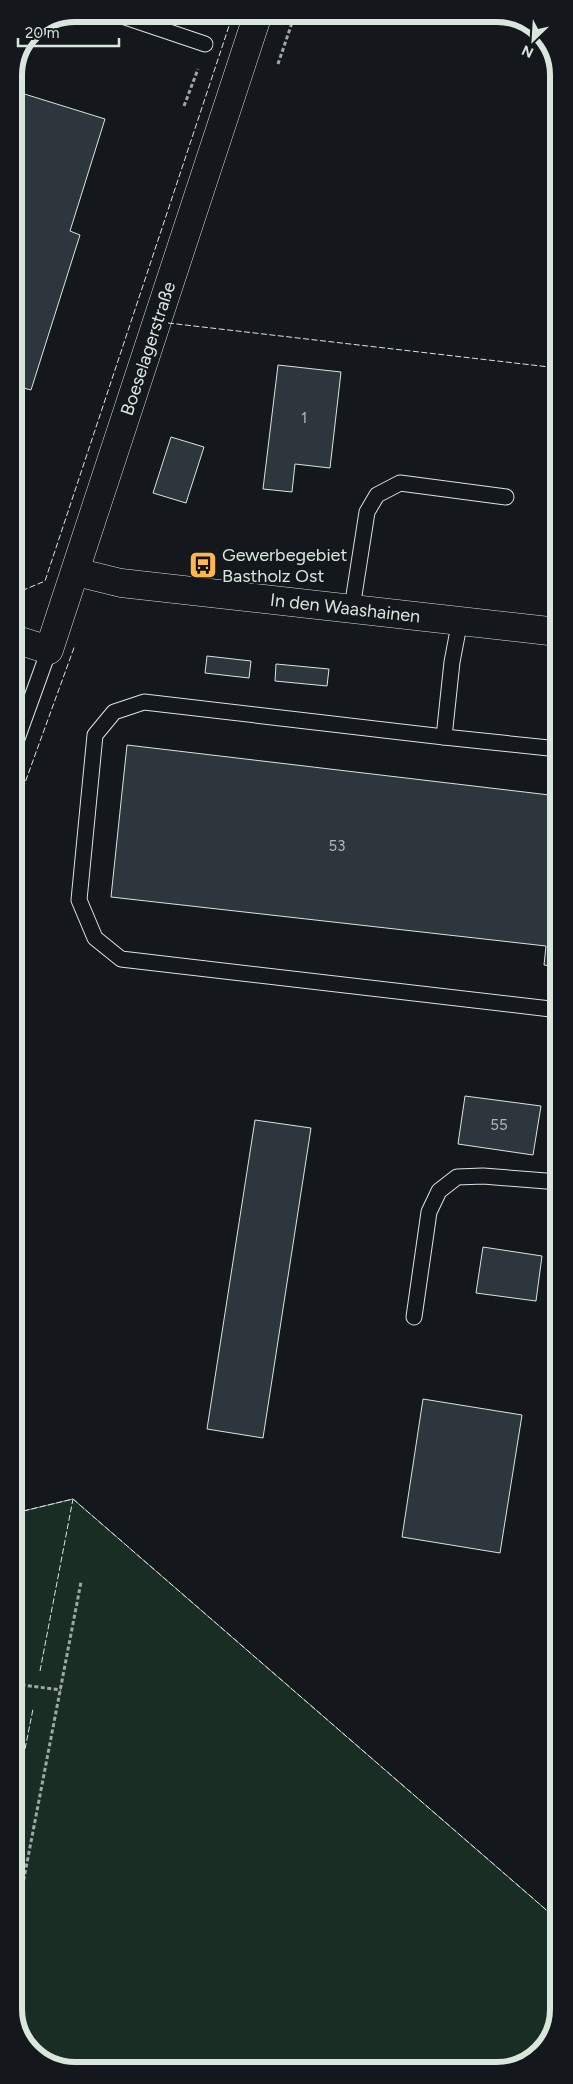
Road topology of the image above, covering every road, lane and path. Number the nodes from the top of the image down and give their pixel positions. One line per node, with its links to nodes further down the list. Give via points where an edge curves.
1 (140, 22): 4 (lane)
2 (255, 22): 9 (street, Boeselagerstraße)
3 (291, 23): 6 (path)
4 (205, 44)
5 (201, 62): 7 (path)
6 (278, 64)
7 (184, 106)
8 (506, 497): 10 (lane, via 400,483 377,495 367,512)
9 (76, 572): 10 (street, In den Waashainen, via 121,583); 14 (street, Boeselagerstraße)
10 (352, 608): 11 (street, In den Waashainen)
11 (460, 620): 12 (street, In den Waashainen); 16 (lane)
12 (550, 631)
13 (22, 642): 14 (street)
14 (49, 650): 15 (lane)
15 (22, 725)
16 (444, 737): 17 (lane); 18 (lane, via 144,702 114,712 95,735 79,900 94,938 121,960)
17 (549, 748)
18 (550, 1009)
19 (550, 1181): 20 (lane, via 456,1177 439,1191 429,1212)
20 (414, 1317)
21 (81, 1582): 23 (path)
22 (22, 1685): 23 (path)
23 (61, 1690): 24 (path)
24 (22, 1889)

